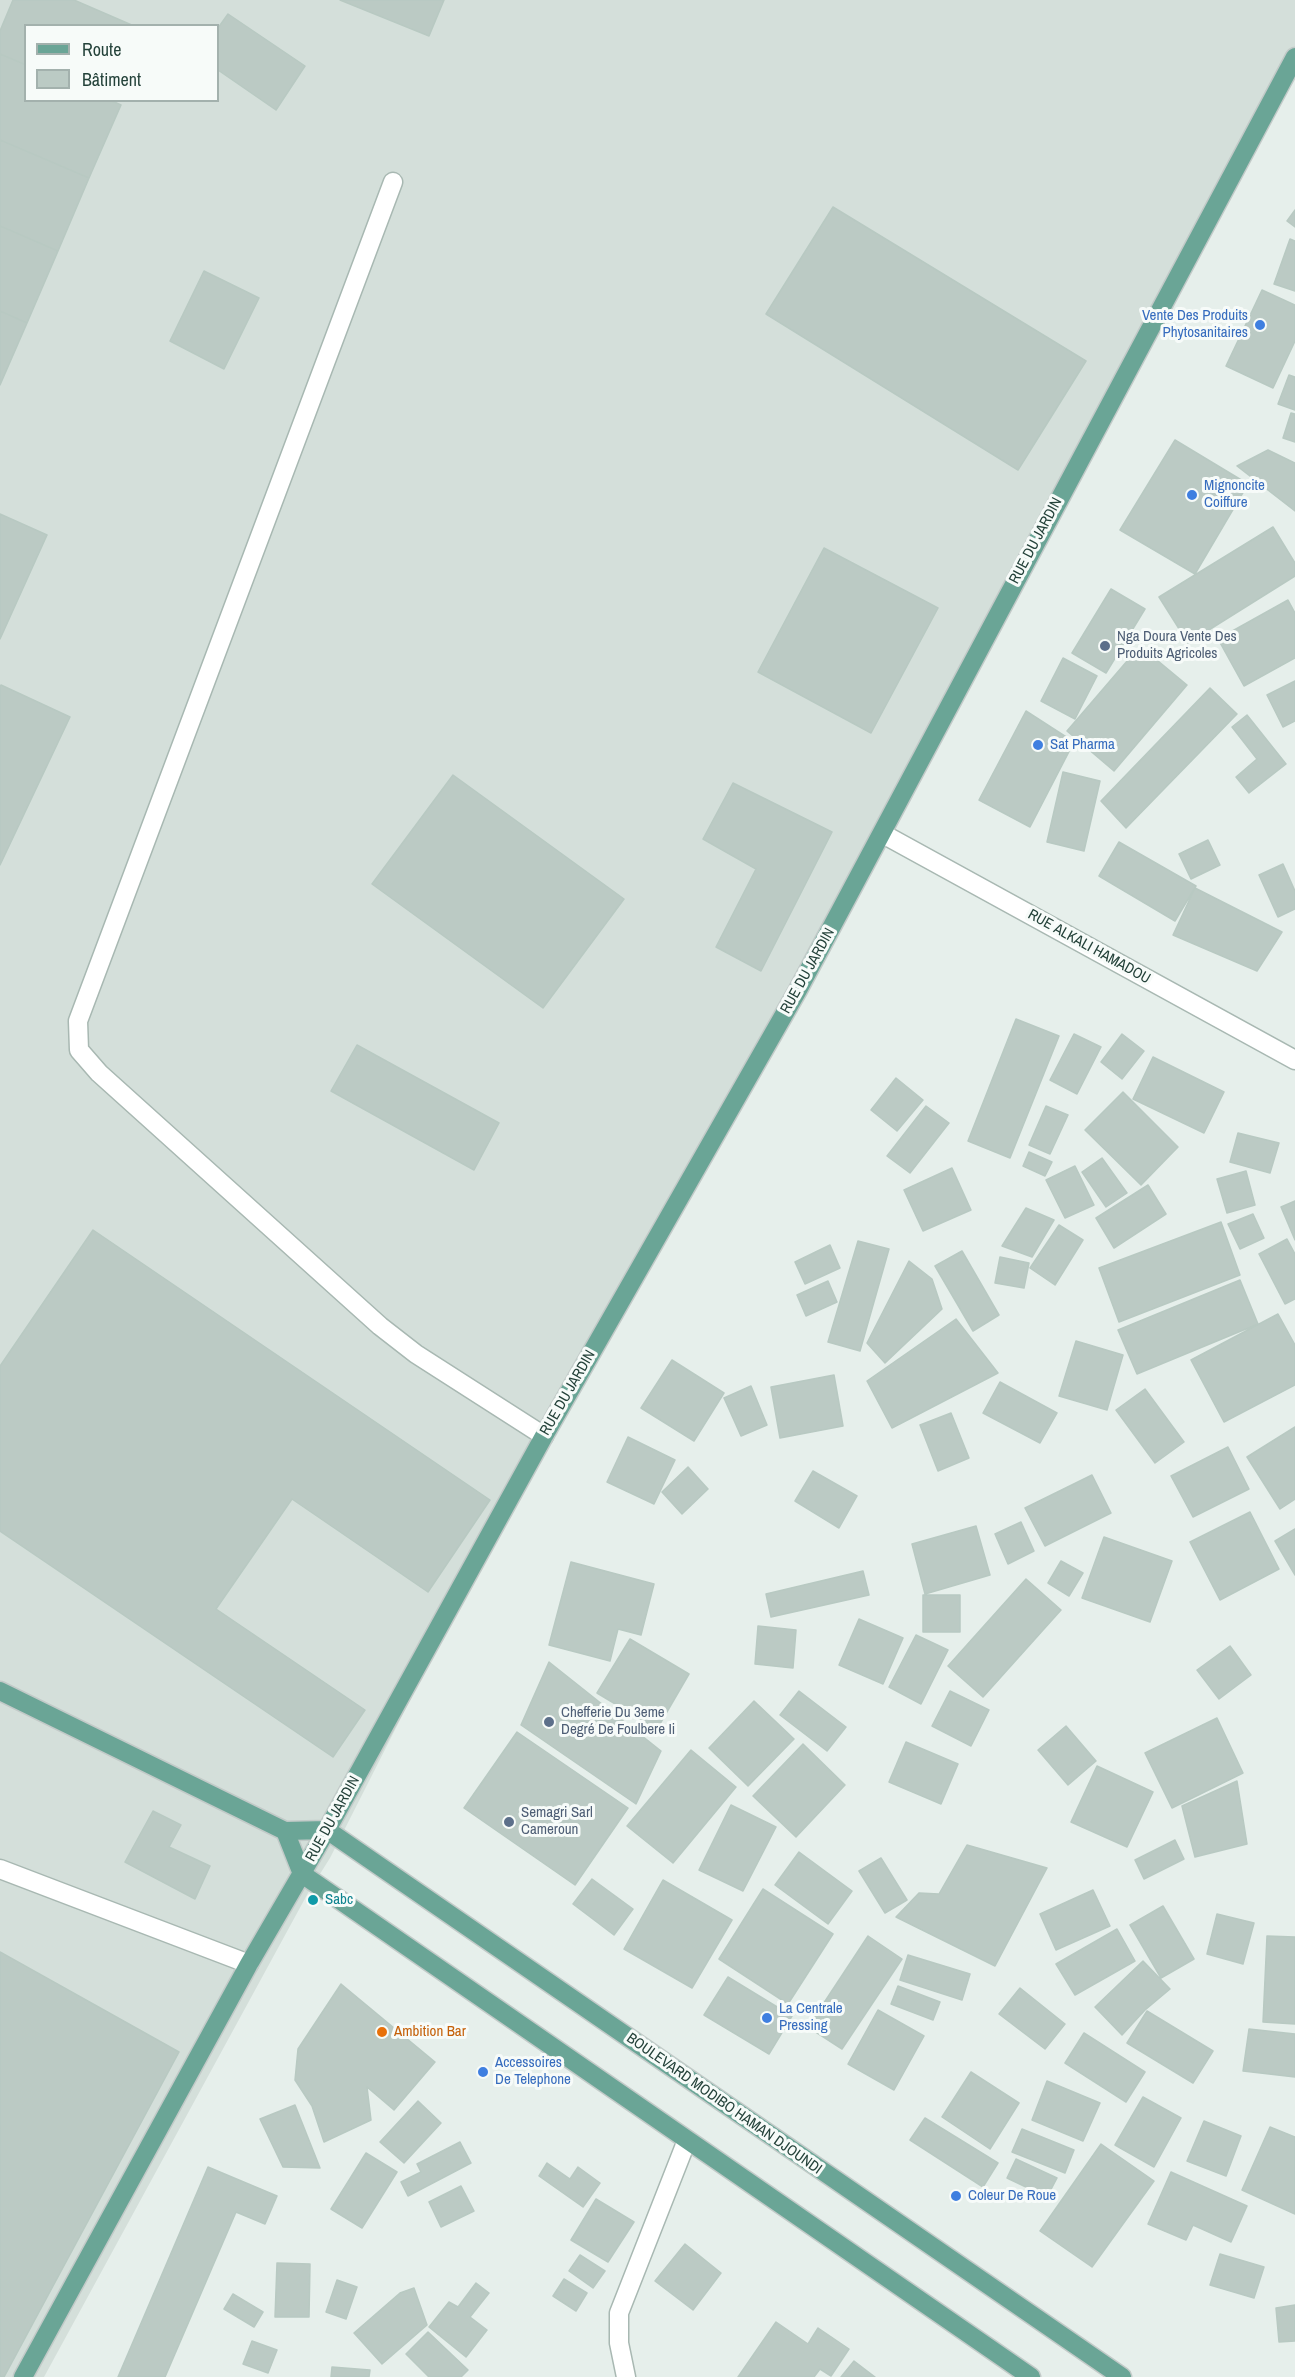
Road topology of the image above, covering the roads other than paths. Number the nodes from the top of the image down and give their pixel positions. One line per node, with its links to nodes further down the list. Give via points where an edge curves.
1 (1295, 57): 3 (main road, RUE DU JARDIN)
2 (393, 182): 5 (street, via 78,1021 79,1050 99,1074 380,1326 416,1354)
3 (883, 834): 4 (street, RUE ALKALI HAMADOU); 5 (main road, RUE DU JARDIN)
4 (1295, 1060)
5 (544, 1436): 7 (main road, RUE DU JARDIN)
6 (1, 1690): 8 (main road)
7 (327, 1830): 8 (main road); 10 (main road, RUE DU JARDIN); 16 (main road, BOULEVARD MODIBO HAMAN DJOUNDI)
8 (285, 1831): 10 (main road)
9 (0, 1869): 11 (street)
10 (302, 1874): 11 (main road, RUE DU JARDIN); 12 (main road)
11 (249, 1964): 13 (main road, RUE DU JARDIN)
12 (687, 2140): 14 (street, via 619,2313 619,2343); 15 (main road)
13 (23, 2377)
14 (626, 2377)
15 (1031, 2377)
16 (1122, 2377)

